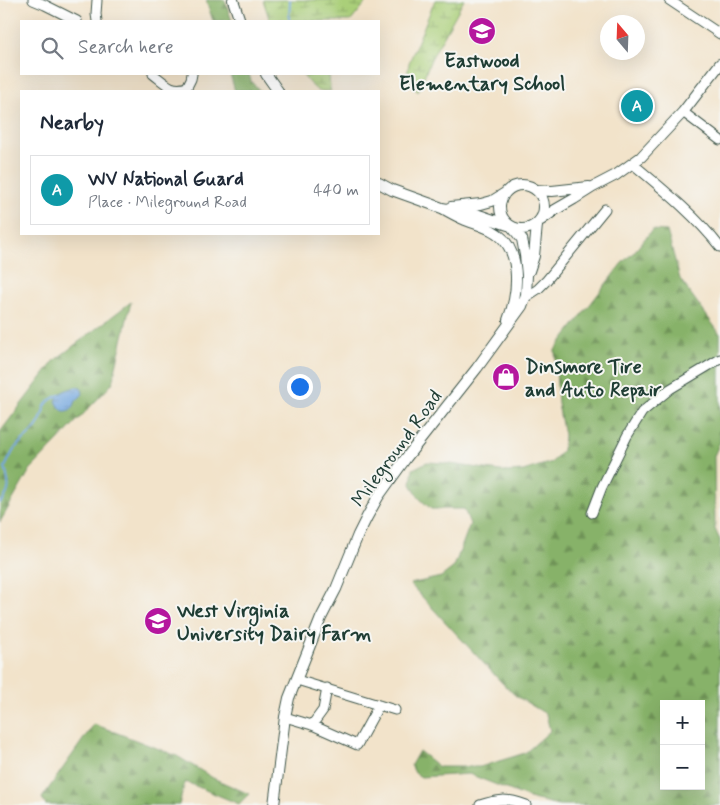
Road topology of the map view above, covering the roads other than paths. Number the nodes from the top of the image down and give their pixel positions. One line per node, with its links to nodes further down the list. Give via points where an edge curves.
1 (32, 0): 5 (street)
2 (97, 0): 6 (street)
3 (233, 0): 7 (main road)
4 (669, 0): 8 (street)
5 (75, 20)
6 (97, 20)
7 (240, 20)
8 (720, 34)
9 (720, 64): 15 (main road)
10 (154, 75): 13 (street, via 171,88)
11 (192, 75): 13 (street)
12 (267, 75): 14 (main road)
13 (187, 89)
14 (277, 90)
15 (683, 112): 16 (street); 17 (main road)
16 (720, 140)
17 (633, 164): 19 (main road); 26 (street, via 700,223)
18 (380, 183): 22 (main road)
19 (592, 187): 20 (main road); 24 (main road)
20 (536, 190): 21 (main road, via 523,185 510,188); 24 (main road, via 544,203 544,215)
21 (505, 193): 22 (main road, via 481,204); 25 (main road, via 501,200 501,214)
22 (442, 208): 25 (main road, via 476,214); 29 (main road, via 492,230 509,248 516,269 515,301)
23 (605, 209): 28 (street, Mileground Road, via 546,281)
24 (539, 222): 25 (main road, via 523,230); 27 (main road, Mileground Road)
25 (511, 227): 27 (main road, Mileground Road, via 522,239)
26 (720, 247)
27 (528, 275): 28 (main road, Mileground Road)
28 (526, 297): 29 (main road, Mileground Road)
29 (499, 340): 32 (main road, Mileground Road, via 378,498 358,535)
30 (720, 359): 31 (street, via 670,389 642,412 627,436)
31 (592, 513)
32 (296, 680): 33 (street); 36 (main road, Mileground Road)
33 (327, 688): 34 (street); 37 (street, via 323,710)
34 (379, 705): 35 (street); 37 (street, via 357,745)
35 (395, 710)
36 (285, 716): 37 (street); 38 (main road, Mileground Road)
37 (312, 725)
38 (274, 805)
39 (480, 805): 40 (street, via 513,800)
40 (526, 805)

